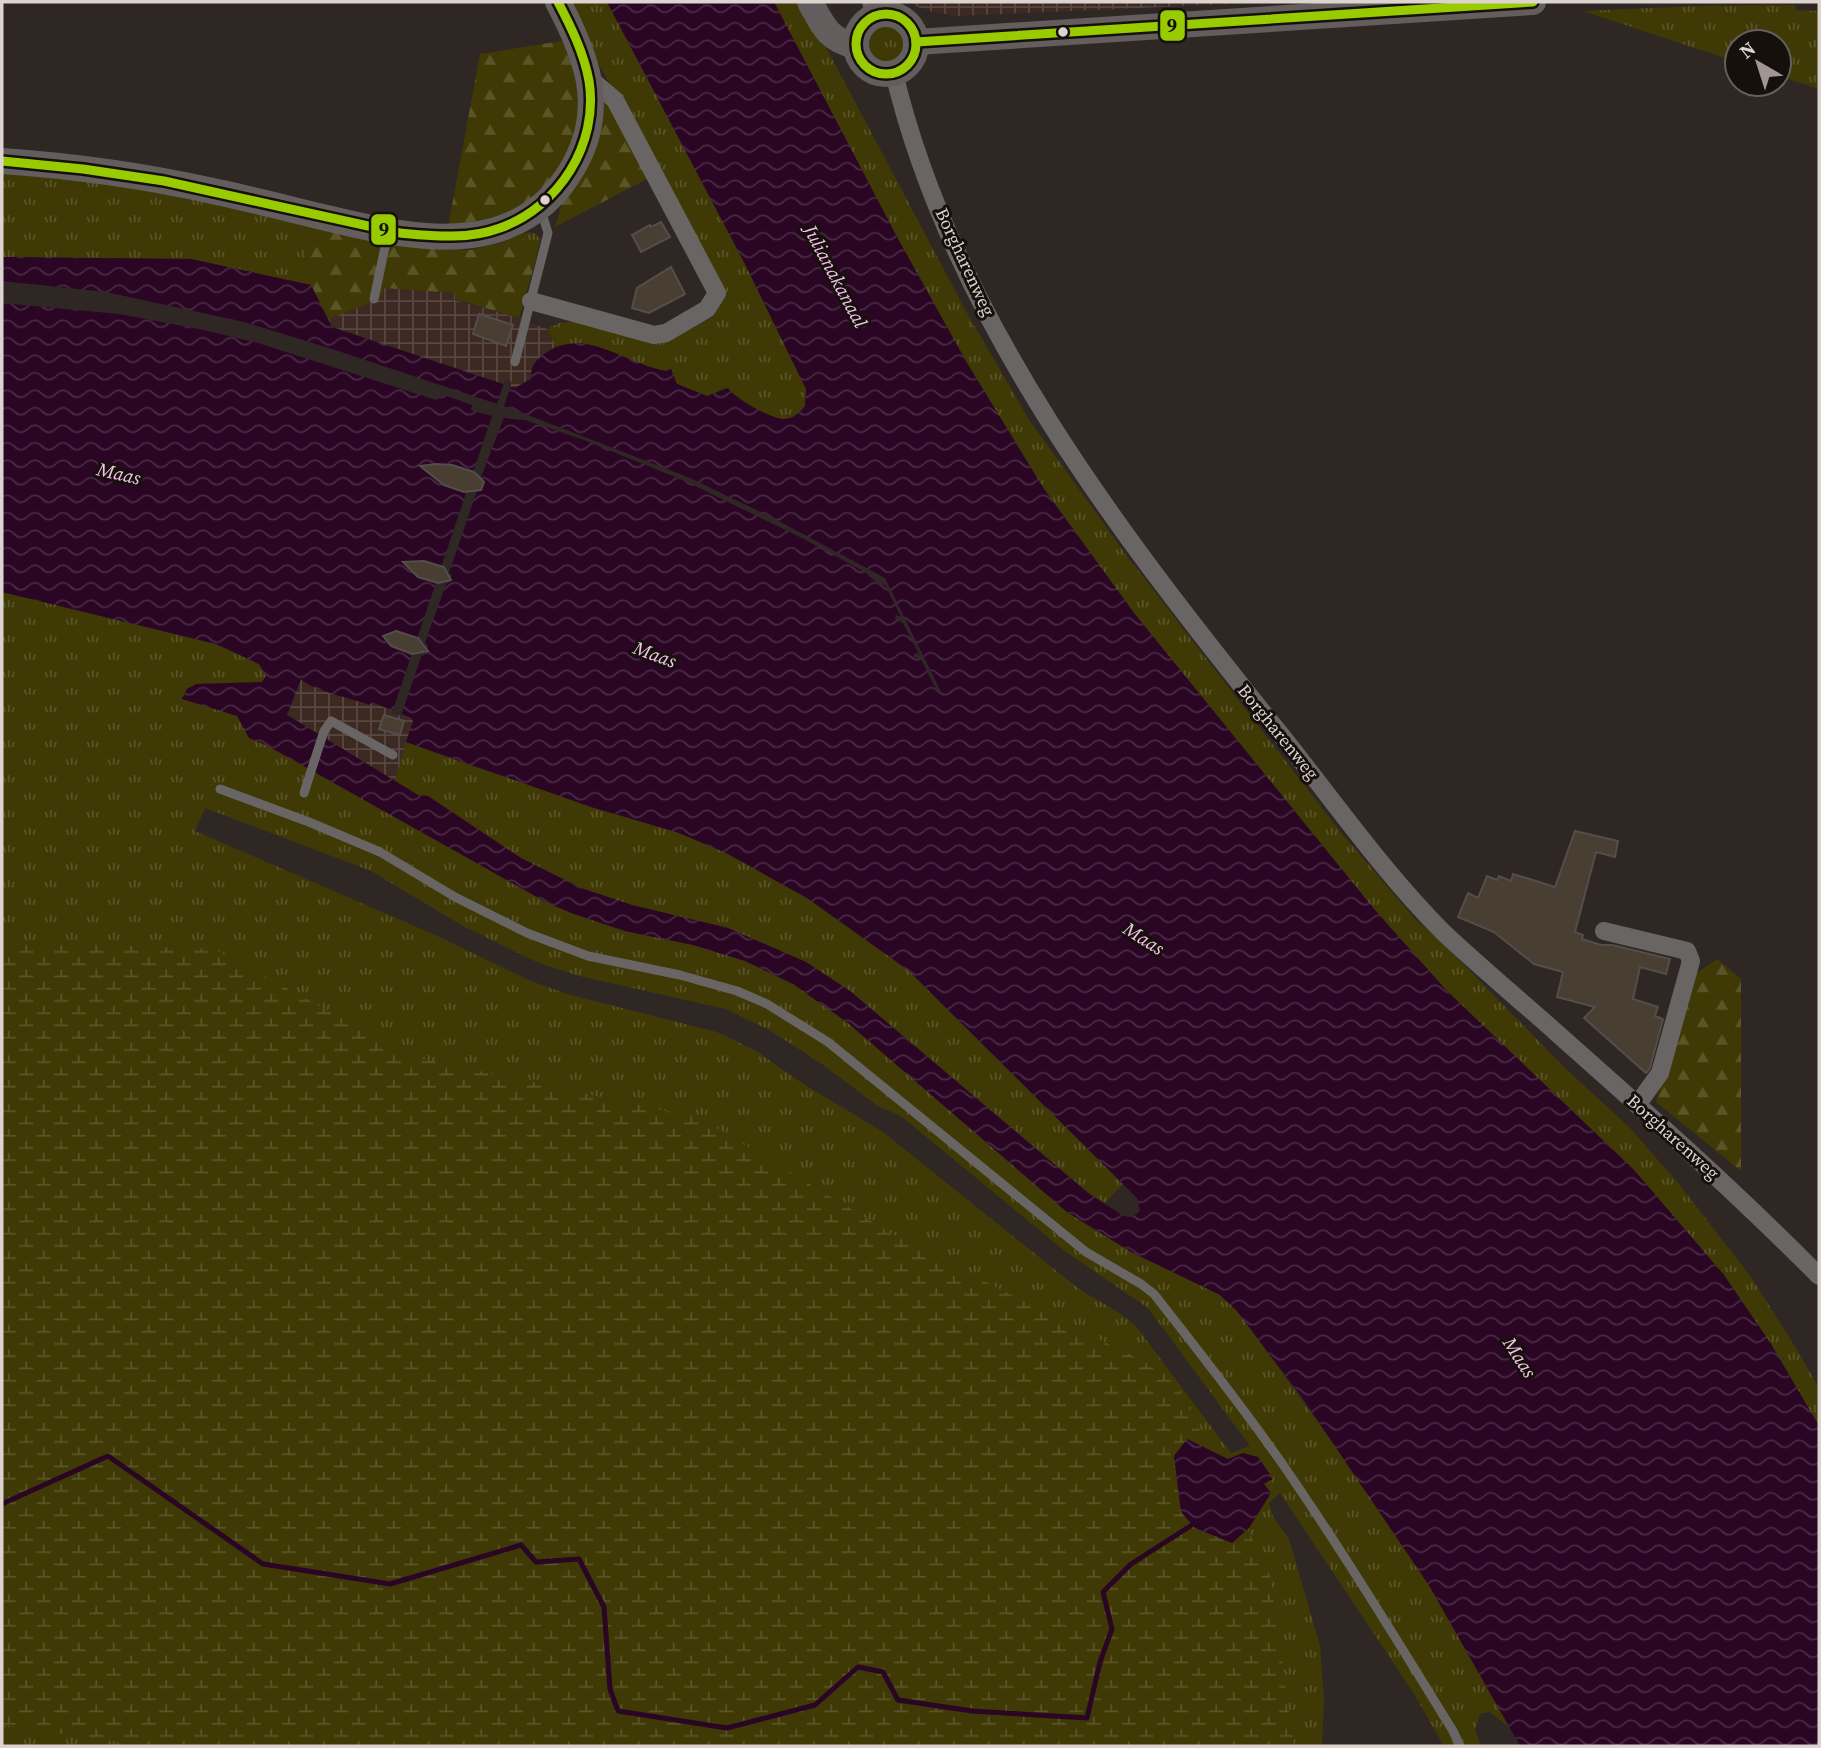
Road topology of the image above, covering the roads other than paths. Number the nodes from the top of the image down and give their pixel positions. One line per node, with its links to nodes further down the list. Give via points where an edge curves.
1 (558, 2): 8 (street, via 577,38)
2 (810, 2): 6 (street, via 834,38)
3 (1532, 2): 5 (street)
4 (873, 9): 5 (street, via 902,19 913,30); 6 (street)
5 (916, 42): 7 (street, via 911,61)
6 (856, 46): 7 (street, via 867,68)
7 (894, 73): 19 (street, Borgharenweg, via 929,184 1005,349 1065,447 1166,590 1440,929)
8 (589, 78): 10 (street, via 592,108 581,152); 13 (street, via 615,100 717,293 707,309 654,335)
9 (2, 161): 11 (street, via 130,174)
10 (541, 208): 11 (street, via 497,231 469,237); 13 (lane, via 548,233)
11 (388, 233): 12 (lane)
12 (374, 299)
13 (531, 301): 14 (lane)
14 (515, 362)
15 (393, 755): 17 (lane, via 331,721)
16 (220, 789): 21 (lane, via 371,848 527,933 588,956 737,990 828,1042 1086,1252 1154,1294 1279,1460)
17 (304, 793)
18 (1604, 931): 19 (street, via 1687,951 1691,961 1660,1073)
19 (1637, 1105): 20 (street, Borgharenweg)
20 (1819, 1276)
21 (1460, 1746)

